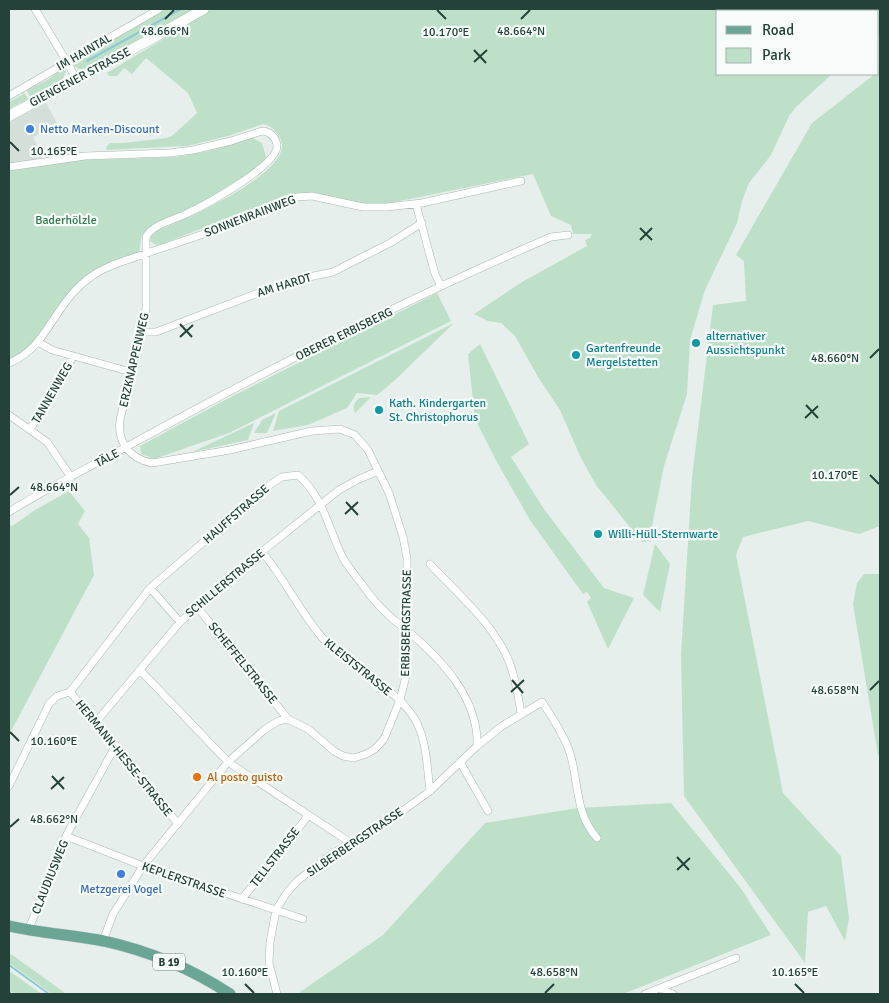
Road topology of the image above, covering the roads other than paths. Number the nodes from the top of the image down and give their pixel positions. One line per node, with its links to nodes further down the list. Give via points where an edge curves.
1 (35, 9): 4 (street)
2 (159, 9): 4 (street, IM HAINTAL)
3 (204, 9): 5 (main road, GIENGENER STRASSE)
4 (67, 62): 5 (street); 6 (street, IM HAINTAL)
5 (76, 80): 7 (main road, GIENGENER STRASSE)
6 (9, 96)
7 (9, 116)
8 (9, 167): 13 (street, ERZKNAPPENWEG, via 85,156 193,150 259,131 265,131 276,140 278,148 272,159 252,174 217,198 151,230 145,240)
9 (521, 181): 10 (street, SONNENRAINWEG)
10 (416, 204): 11 (street); 13 (street, SONNENRAINWEG, via 370,208 312,196 297,197 243,220)
11 (422, 223): 14 (street); 15 (street, AM HARDT, via 333,272 278,286 156,332)
12 (568, 235): 14 (street, OBERER ERBISBERG, via 551,238)
13 (145, 254): 15 (street, ERZKNAPPENWEG, via 146,294); 16 (street, SONNENRAINWEG, via 108,267 85,281 67,300)
14 (440, 286): 22 (street, OBERER ERBISBERG, via 229,390)
15 (141, 332): 19 (street, ERZKNAPPENWEG)
16 (38, 342): 17 (street); 18 (street, SONNENRAINWEG)
17 (73, 356): 19 (street); 21 (street, TANNENWEG, via 60,384)
18 (9, 363)
19 (131, 372): 22 (street, ERZKNAPPENWEG, via 119,426)
20 (9, 415): 21 (street)
21 (30, 429): 24 (street, via 47,442)
22 (126, 448): 23 (street, ERBISBERGSTRASSE, via 136,458 158,463 340,429 355,435 368,450); 24 (street, TÄLE)
23 (378, 471): 25 (street, SCHILLERSTRASSE, via 351,483); 32 (street, ERBISBERGSTRASSE, via 398,517 407,558)
24 (71, 477): 26 (street, TÄLE)
25 (320, 504): 27 (street, SCHILLERSTRASSE); 29 (street, HAUFFSTRASSE, via 309,484 298,475 282,477); 32 (street, via 344,559 377,603)
26 (9, 512)
27 (262, 552): 30 (street, SCHILLERSTRASSE); 35 (street, KLEISTSTRASSE, via 306,618 327,643)
28 (430, 564): 36 (street, via 492,631 510,662)
29 (150, 588): 31 (street); 34 (street, HAUFFSTRASSE)
30 (197, 607): 31 (street, SCHILLERSTRASSE); 37 (street, SCHEFFELSTRASSE)
31 (180, 622): 33 (street, SCHILLERSTRASSE)
32 (408, 630): 35 (street, ERBISBERGSTRASSE, via 406,672); 40 (street, via 444,667 466,696)
33 (140, 670): 38 (street, SCHILLERSTRASSE); 41 (street)
34 (70, 692): 38 (street, HERMANN-HESSE-STRASSE); 43 (street, via 57,696 49,704)
35 (400, 700): 37 (street, ERBISBERGSTRASSE, via 384,739 375,749 354,758 334,751); 44 (street, KLEISTSTRASSE, via 418,725 425,749)
36 (520, 713): 40 (street, SILBERBERGSTRASSE); 49 (street, SILBERBERGSTRASSE, via 542,702 554,719 570,753 579,805)
37 (288, 719): 41 (street, via 264,730)
38 (96, 722): 39 (street, HERMANN-HESSE-STRASSE)
39 (116, 745): 47 (street, HERMANN-HESSE-STRASSE); 48 (street, CLAUDIUSWEG)
40 (477, 746): 42 (street, SILBERBERGSTRASSE)
41 (228, 762): 46 (street); 47 (street)
42 (460, 762): 44 (street, SILBERBERGSTRASSE); 45 (street)
43 (9, 786)
44 (430, 791): 50 (street, SILBERBERGSTRASSE)
45 (488, 811)
46 (308, 816): 50 (street); 52 (street, TELLSTRASSE)
47 (178, 824): 51 (street)
48 (66, 836): 51 (street, KEPLERSTRASSE); 56 (street, CLAUDIUSWEG)
49 (597, 838)
50 (351, 843): 53 (street, SILBERBERGSTRASSE, via 297,882)
51 (143, 866): 52 (street, KEPLERSTRASSE); 57 (street, via 113,914)
52 (242, 899): 53 (street, KEPLERSTRASSE)
53 (276, 910): 54 (street, KEPLERSTRASSE); 61 (street, SILBERBERGSTRASSE, via 269,963)
54 (303, 919)
55 (9, 926): 56 (main road, B 19)
56 (28, 930): 57 (main road, B 19)
57 (103, 941): 60 (main road, B 19, via 135,949 190,970)
58 (736, 958): 59 (street)
59 (663, 988): 62 (street); 63 (street)
60 (230, 994)
61 (277, 994)
62 (645, 994)
63 (674, 994)

